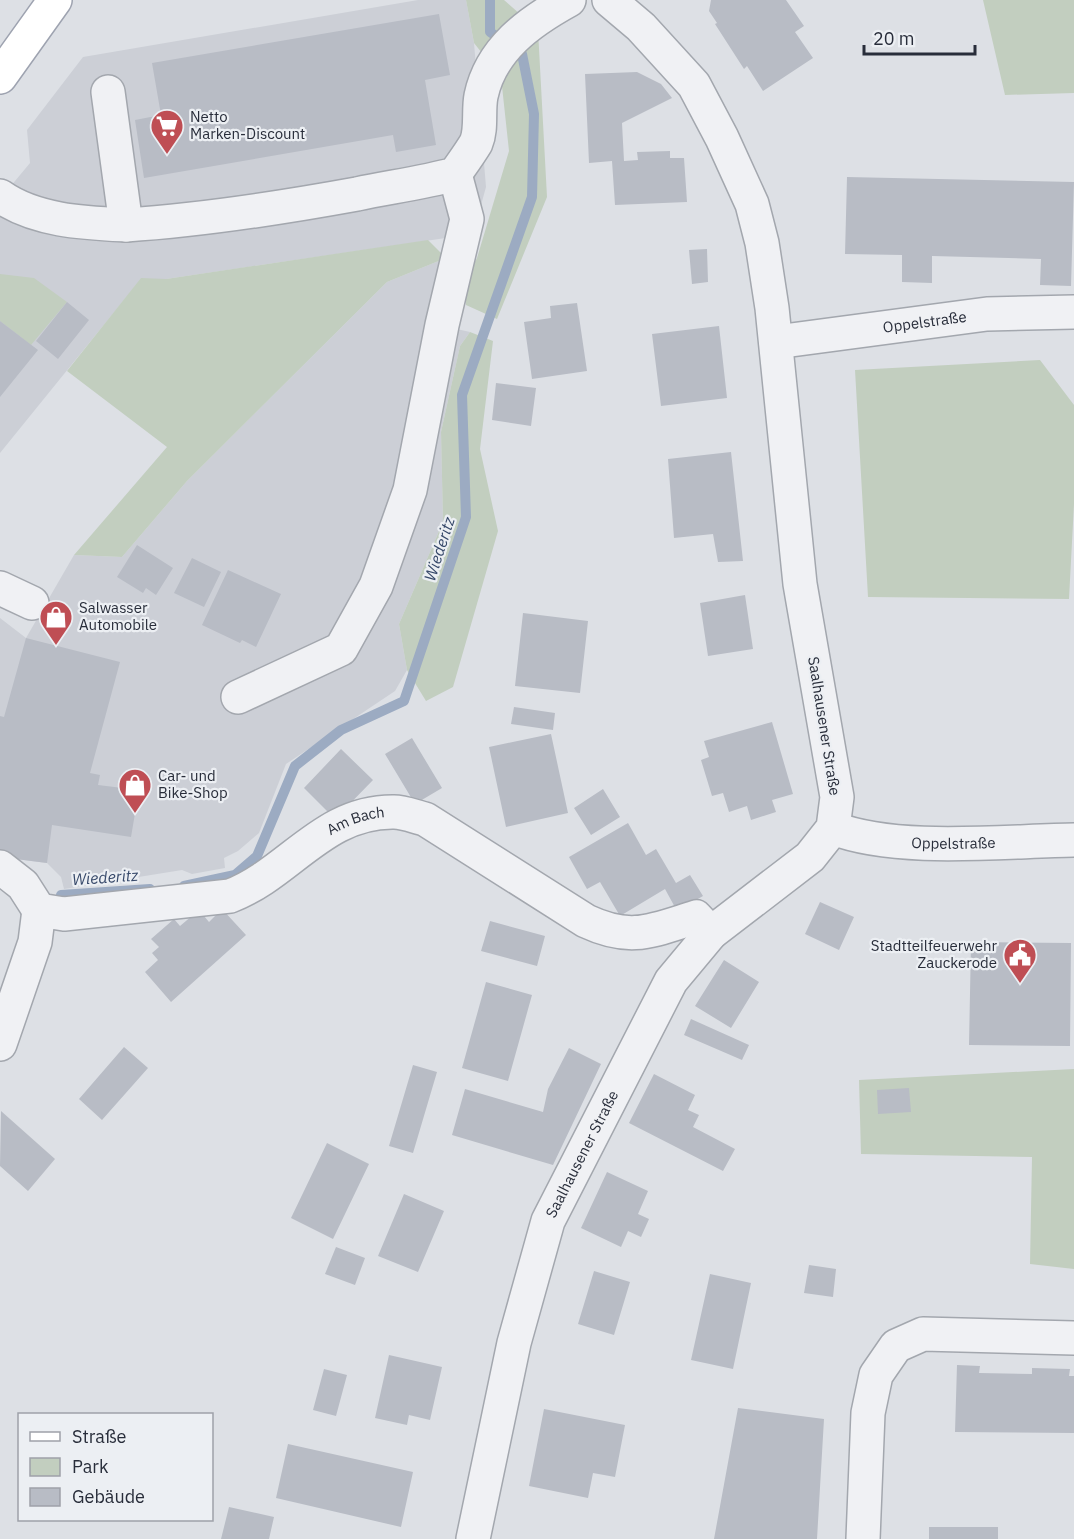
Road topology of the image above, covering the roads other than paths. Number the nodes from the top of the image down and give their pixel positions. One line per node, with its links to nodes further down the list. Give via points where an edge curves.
1 (55, 0): 4 (main road)
2 (569, 0): 6 (street, via 543,14 509,44 481,95 477,141)
3 (624, 4): 10 (street, Saalhausener Straße, via 694,85 752,204)
4 (0, 77)
5 (108, 92): 8 (street)
6 (455, 174): 8 (street, via 291,206 180,222); 13 (street, via 467,219 410,490 376,586 341,649)
7 (0, 196): 8 (street, via 31,210 76,222)
8 (126, 225)
9 (1074, 312): 10 (street, Oppelstraße, via 987,314)
10 (776, 342): 14 (street, Saalhausener Straße, via 800,584 837,797)
11 (0, 588): 12 (street)
12 (32, 603)
13 (238, 697)
14 (833, 828): 15 (street, Oppelstraße, via 888,841); 18 (street, Saalhausener Straße, via 810,857)
15 (1074, 840)
16 (0, 867): 17 (street, via 23,885)
17 (39, 910): 18 (street, Am Bach, via 73,913 230,896 248,889 339,823 368,814 396,812 426,819 586,921 608,931 644,932 696,917); 19 (street, via 35,942)
18 (711, 933): 21 (street, Saalhausener Straße, via 671,981 544,1230 499,1408)
19 (0, 1044)
20 (1074, 1338): 22 (street, via 923,1334 896,1346 876,1375 868,1413)
21 (473, 1539)
22 (863, 1539)

